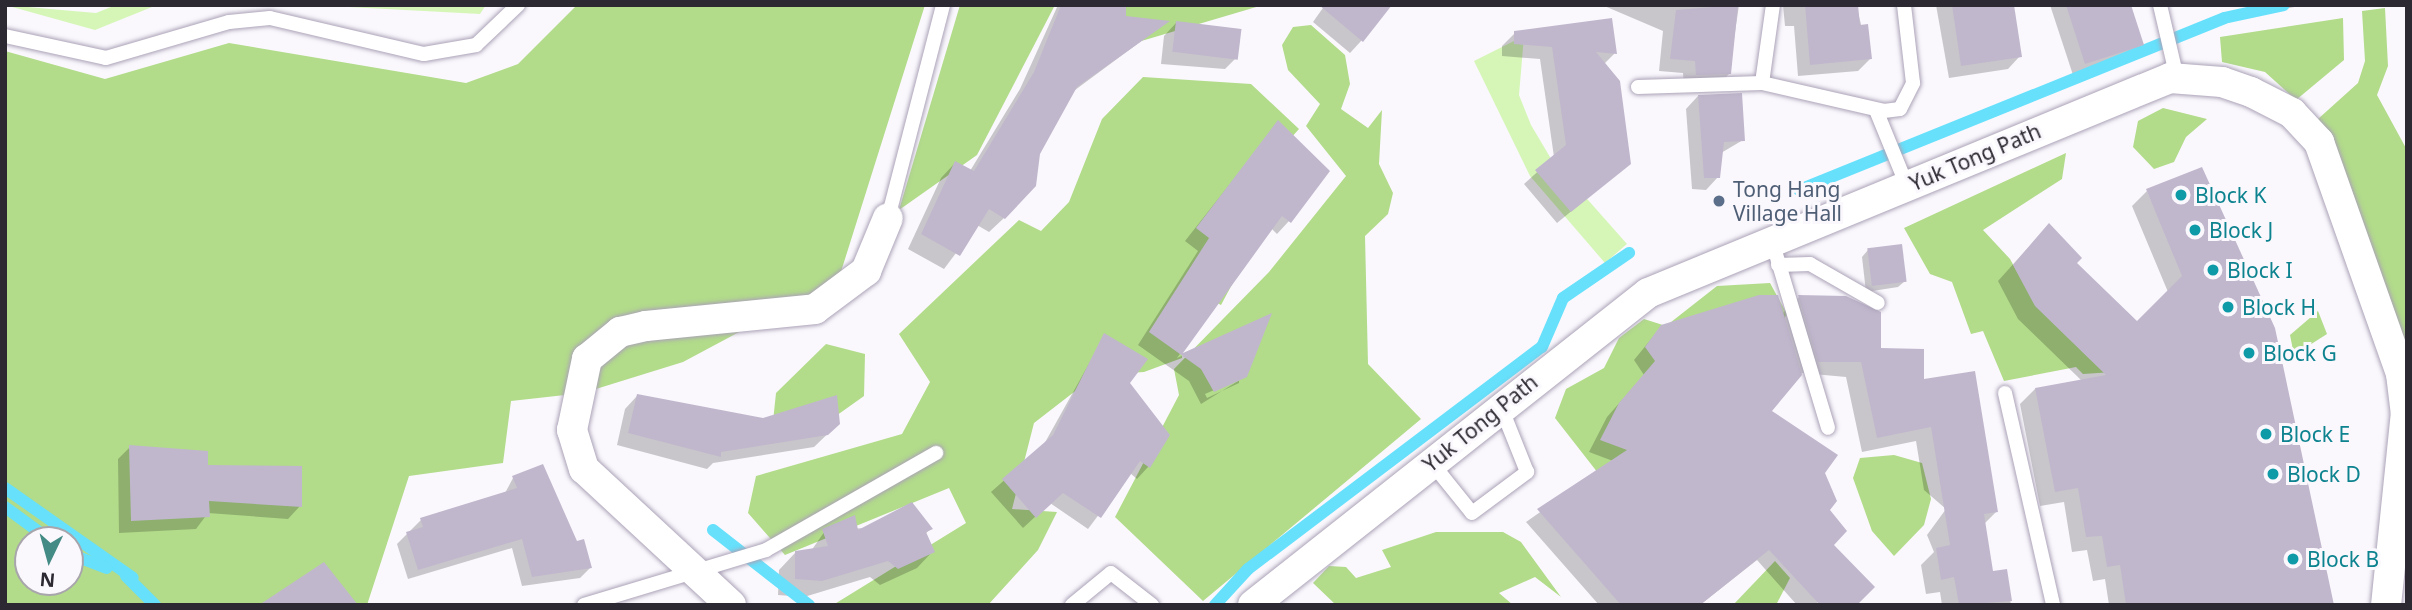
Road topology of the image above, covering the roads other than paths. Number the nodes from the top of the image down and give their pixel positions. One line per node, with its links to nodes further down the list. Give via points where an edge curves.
1 (518, 5): 6 (lane, via 476,45 425,54 270,18 229,22 106,58)
2 (943, 5): 12 (lane)
3 (1773, 5): 8 (lane)
4 (1903, 5): 10 (lane, via 1910,94 1900,109)
5 (2160, 5): 7 (lane)
6 (5, 36)
7 (2177, 78): 11 (street, Yuk Tong Path, via 2135,88); 20 (street, Yuk Tong Path, via 2222,82 2250,92 2292,113 2319,142 2401,374 2406,412)
8 (1762, 83): 9 (lane); 10 (lane)
9 (1638, 87)
10 (1876, 110): 11 (lane)
11 (1907, 186): 13 (street, Yuk Tong Path)
12 (888, 218): 21 (street, via 866,271 815,309 646,326 601,343 587,359 572,414 573,450 584,468)
13 (1775, 253): 14 (lane, via 1810,264); 16 (street, Yuk Tong Path, via 1648,293); 17 (lane)
14 (1878, 303)
15 (2005, 393): 27 (lane)
16 (1501, 405): 19 (street, Yuk Tong Path); 19 (lane, via 1527,472 1472,513)
17 (1828, 428)
18 (936, 453): 21 (lane, via 766,550)
19 (1431, 462): 26 (street, Yuk Tong Path)
20 (2399, 552): 28 (street, Yuk Tong Path)
21 (694, 572): 22 (lane); 23 (street)
22 (584, 605)
23 (731, 605)
24 (1072, 605): 25 (lane, via 1111,573)
25 (1152, 605)
26 (1253, 605)
27 (2053, 605)
28 (2386, 605)

